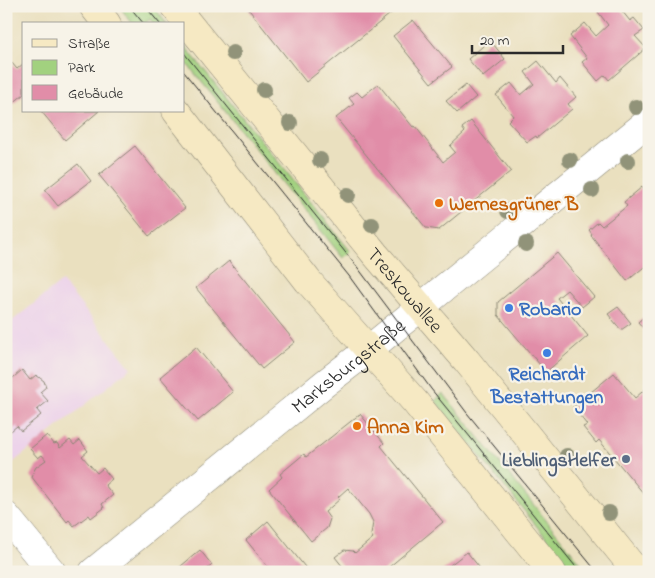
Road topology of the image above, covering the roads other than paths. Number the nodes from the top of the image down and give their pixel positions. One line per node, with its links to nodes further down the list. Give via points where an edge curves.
1 (93, 6): 3 (main road)
2 (174, 6): 6 (main road, Treskowallee)
3 (105, 22)
4 (177, 112): 7 (main road, via 308,280)
5 (649, 121): 6 (street, Marksburgstraße)
6 (420, 307): 7 (street, Marksburgstraße); 12 (main road, Treskowallee)
7 (368, 350): 10 (street, Marksburgstraße); 11 (main road, via 415,402)
8 (6, 516): 9 (street)
9 (52, 572)
10 (93, 572)
11 (552, 572)
12 (637, 572)

